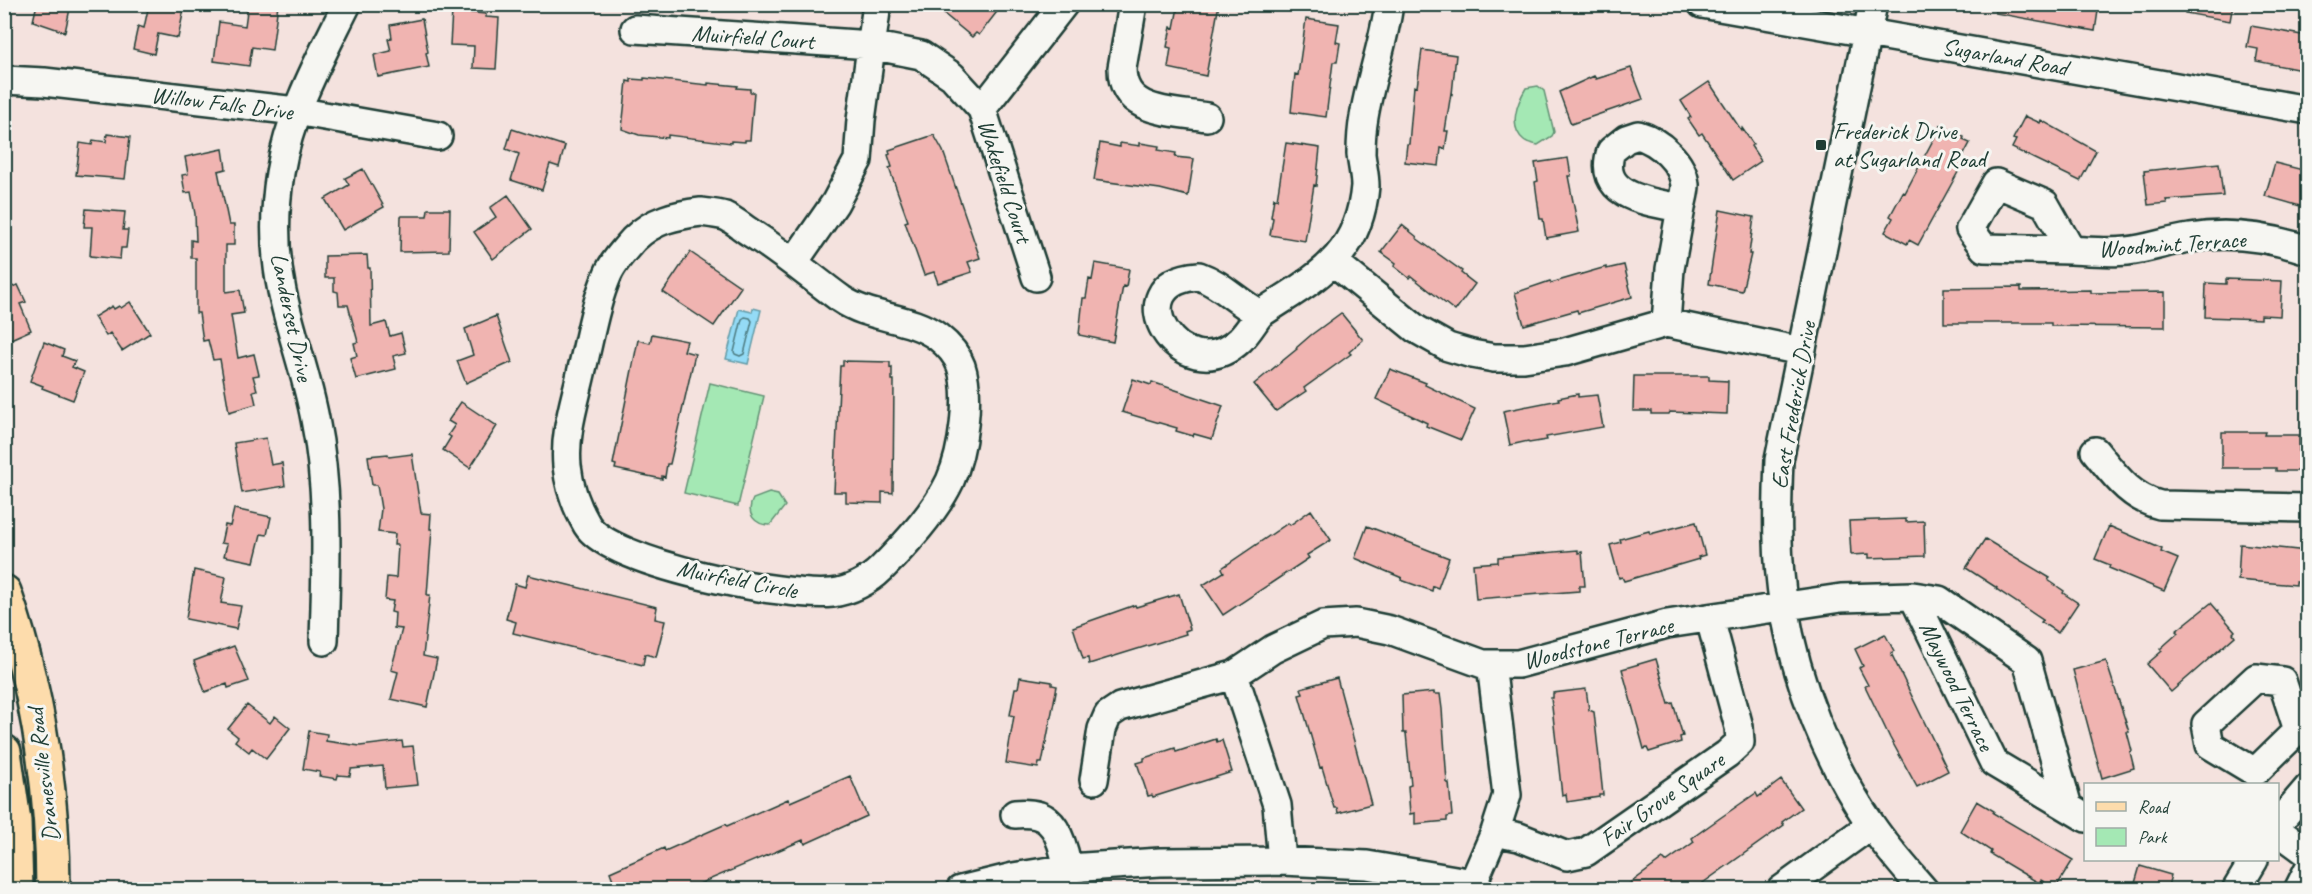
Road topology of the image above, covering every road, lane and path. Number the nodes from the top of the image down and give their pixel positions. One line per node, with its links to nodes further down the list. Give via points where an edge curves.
1 (347, 4): 14 (street, Landerset Drive)
2 (877, 4): 10 (street)
3 (1064, 4): 12 (street)
4 (1133, 4): 15 (street, via 1122,68 1126,91 1144,106)
5 (1389, 4): 21 (street, via 1364,117 1361,152 1365,183 1361,210 1351,238)
6 (1702, 4): 9 (street, Sugarland Road)
7 (1873, 4): 9 (street, East Frederick Drive)
8 (634, 29): 10 (street, Muirfield Court)
9 (1867, 33): 13 (street, Sugarland Road); 25 (street, East Frederick Drive)
10 (871, 45): 12 (street, Wakefield Court, via 921,55 952,76); 20 (street, via 858,160 835,203)
11 (4, 80): 14 (street, Willow Falls Drive)
12 (982, 108): 22 (street, Wakefield Court)
13 (2307, 110)
14 (296, 111): 16 (street, Willow Falls Drive); 32 (street, Landerset Drive, via 280,173 276,250 324,473)
15 (1206, 117)
16 (438, 136)
17 (1681, 208): 24 (street, via 1670,269)
18 (2071, 250): 19 (street, Woodmint Terrace, via 2123,252 2191,237 2246,236 2277,240)
19 (2307, 250)
20 (794, 261): 20 (street, Muirfield Circle, via 856,309 937,336 960,364 965,390 957,463 949,484 925,519 879,571 847,590 831,593 759,588 646,559 602,539 589,528 571,486 567,437 591,327 609,271 636,237 659,221 701,212 726,216)
21 (1334, 262): 23 (street); 24 (street, via 1416,329 1448,347 1472,354 1524,358 1565,352)
22 (1036, 277)
23 (1260, 314)
24 (1666, 323): 25 (street)
25 (1801, 351): 30 (street, East Frederick Drive, via 1779,460 1777,528)
26 (2095, 452): 27 (street, via 2118,480 2148,502)
27 (2307, 508)
28 (4, 592): 51 (main road, Dranesville Road, via 33,694 52,834)
29 (1913, 596): 30 (street, Maywood Terrace, via 1841,598); 38 (street, Maywood Terrace, via 1994,763); 38 (street, Maywood Terrace, via 1939,600 2027,661)
30 (1784, 606): 31 (street, Woodstone Terrace); 41 (street, East Frederick Drive, via 1797,665 1819,727)
31 (1710, 619): 33 (street, Woodstone Terrace, via 1667,624 1518,664); 42 (street, Fair Grove Square, via 1740,742 1586,852 1568,856)
32 (324, 642)
33 (1491, 664): 34 (street, Woodstone Terrace, via 1390,630 1356,623 1323,625 1273,649); 42 (street, via 1507,795)
34 (1234, 675): 36 (street, Woodstone Terrace, via 1120,707 1108,715); 45 (street, via 1277,806)
35 (4, 752): 50 (main road, Dranesville Road, via 14,821)
36 (1094, 780)
37 (2293, 792): 40 (street)
38 (2077, 812)
39 (1016, 814): 48 (street, via 1049,821)
40 (2279, 819)
41 (1871, 825): 53 (street); 54 (street, East Frederick Drive)
42 (1495, 832): 49 (street)
43 (2279, 833): 44 (street)
44 (2307, 854)
45 (1282, 861): 48 (street, via 1160,862); 49 (street, via 1367,865)
46 (2253, 861): 55 (street)
47 (2307, 870): 56 (street)
48 (1070, 879): 52 (street, via 1013,877)
49 (1477, 886)
50 (16, 890)
51 (53, 890)
52 (960, 890)
53 (1781, 890)
54 (1924, 890)
55 (2236, 890)
56 (2298, 890)

